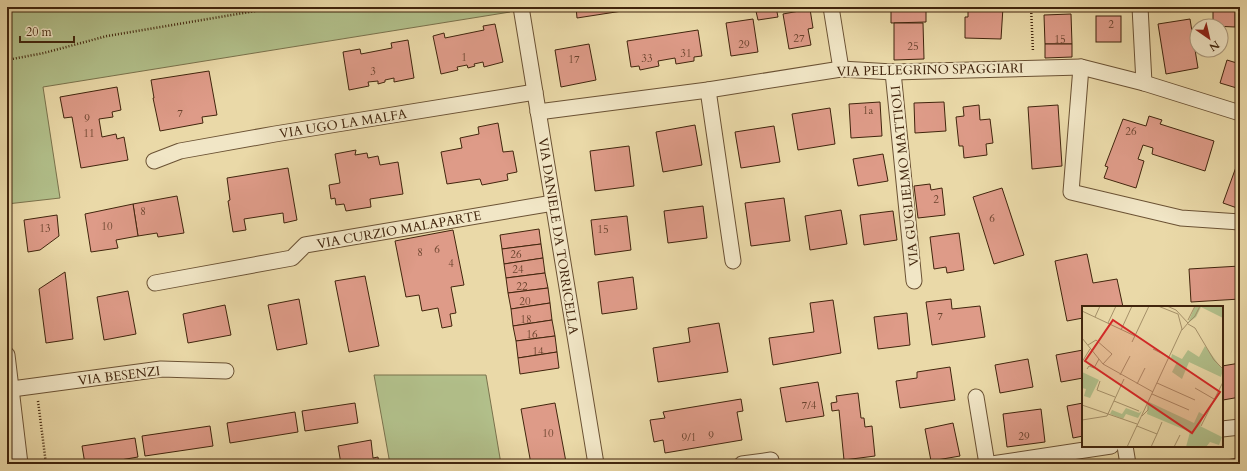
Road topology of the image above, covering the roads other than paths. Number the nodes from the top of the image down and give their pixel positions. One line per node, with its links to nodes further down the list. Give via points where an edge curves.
1 (521, 7): 9 (street, VIA DANIELE DA TORRICELLA)
2 (831, 7): 5 (street)
3 (1140, 7): 7 (street)
4 (1081, 67): 6 (street, VIA PELLEGRINO SPAGGIARI); 7 (street, VIA PELLEGRINO SPAGGIARI); 14 (street, via 1072,192 1181,218)
5 (841, 69): 6 (street, VIA PELLEGRINO SPAGGIARI); 8 (street, VIA PELLEGRINO SPAGGIARI)
6 (893, 72): 16 (street, VIA GUGLIELMO MATTIOLI)
7 (1144, 83): 11 (street, VIA PELLEGRINO SPAGGIARI)
8 (708, 90): 10 (street, VIA PELLEGRINO SPAGGIARI); 15 (street)
9 (535, 92): 10 (street, VIA DANIELE DA TORRICELLA); 12 (street, VIA UGO LA MALFA, via 268,135 180,151)
10 (538, 112): 13 (street, VIA DANIELE DA TORRICELLA)
11 (1240, 113)
12 (154, 161)
13 (553, 203): 17 (street, VIA CURZIO MALAPARTE, via 305,245 292,258); 28 (street, VIA DANIELE DA TORRICELLA)
14 (1240, 222)
15 (733, 261)
16 (914, 281)
17 (155, 283)
18 (7, 355): 20 (street)
19 (226, 371): 20 (street, VIA BESENZI, via 161,369)
20 (12, 389): 27 (street)
21 (976, 397): 30 (street)
22 (1240, 427): 23 (street)
23 (1223, 429)
24 (1105, 447): 31 (street)
25 (1125, 447): 32 (street)
26 (771, 460): 29 (street)
27 (20, 464)
28 (596, 464)
29 (742, 464)
30 (987, 464)
31 (992, 464)
32 (1128, 464)

